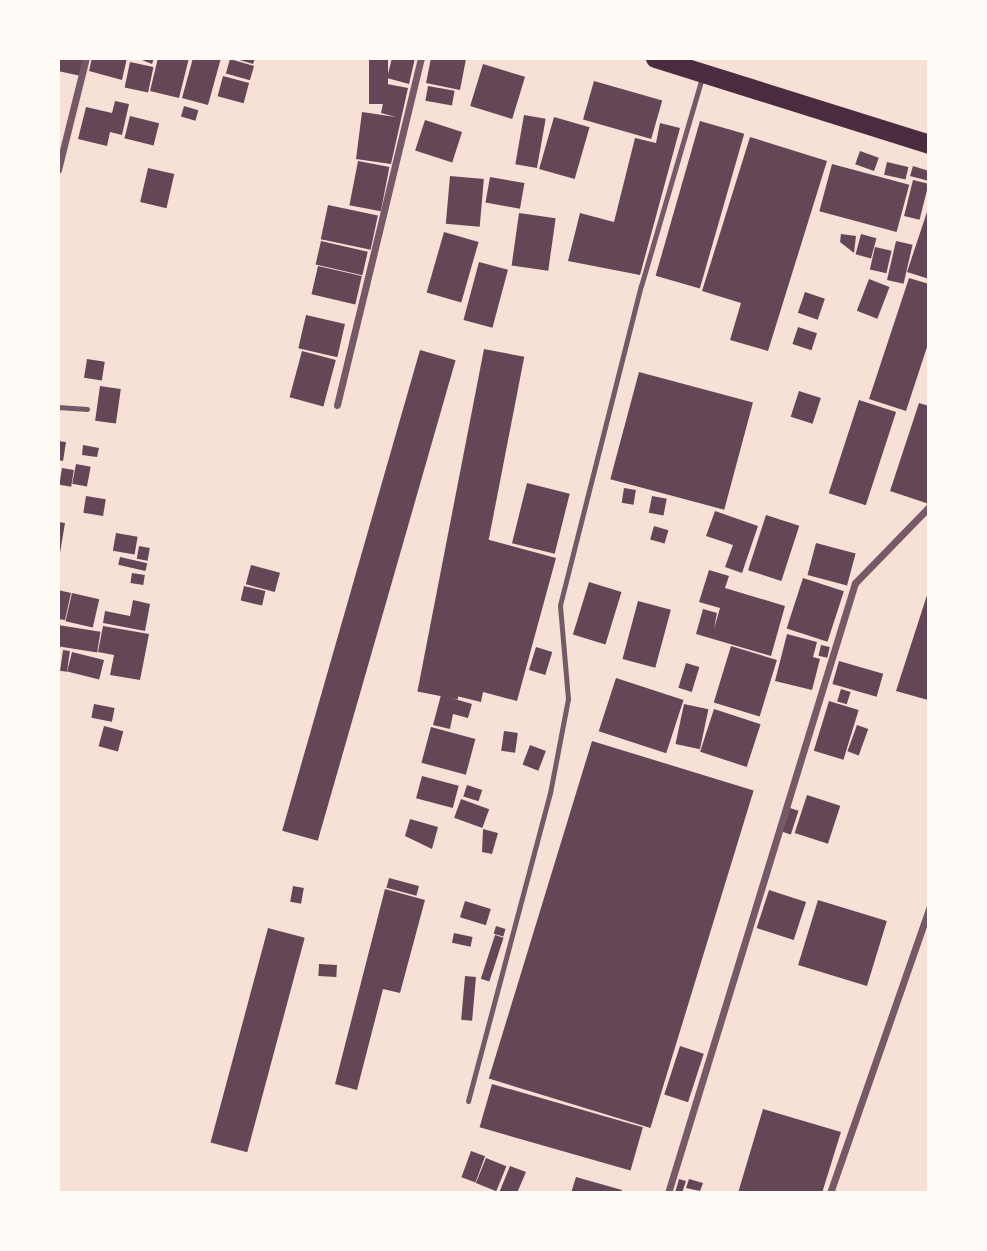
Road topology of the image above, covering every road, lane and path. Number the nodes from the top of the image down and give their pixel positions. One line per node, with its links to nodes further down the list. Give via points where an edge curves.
1 (86, 58): 6 (street)
2 (421, 58): 7 (street)
3 (655, 58): 4 (highway)
4 (704, 72): 5 (highway); 12 (lane, via 641,286 560,606 568,699 550,793)
5 (929, 144)
6 (58, 170)
7 (337, 405)
8 (58, 407): 9 (lane)
9 (87, 409)
10 (929, 507): 13 (street, via 855,583)
11 (929, 908): 14 (street)
12 (468, 1101)
13 (668, 1193)
14 (830, 1193)

